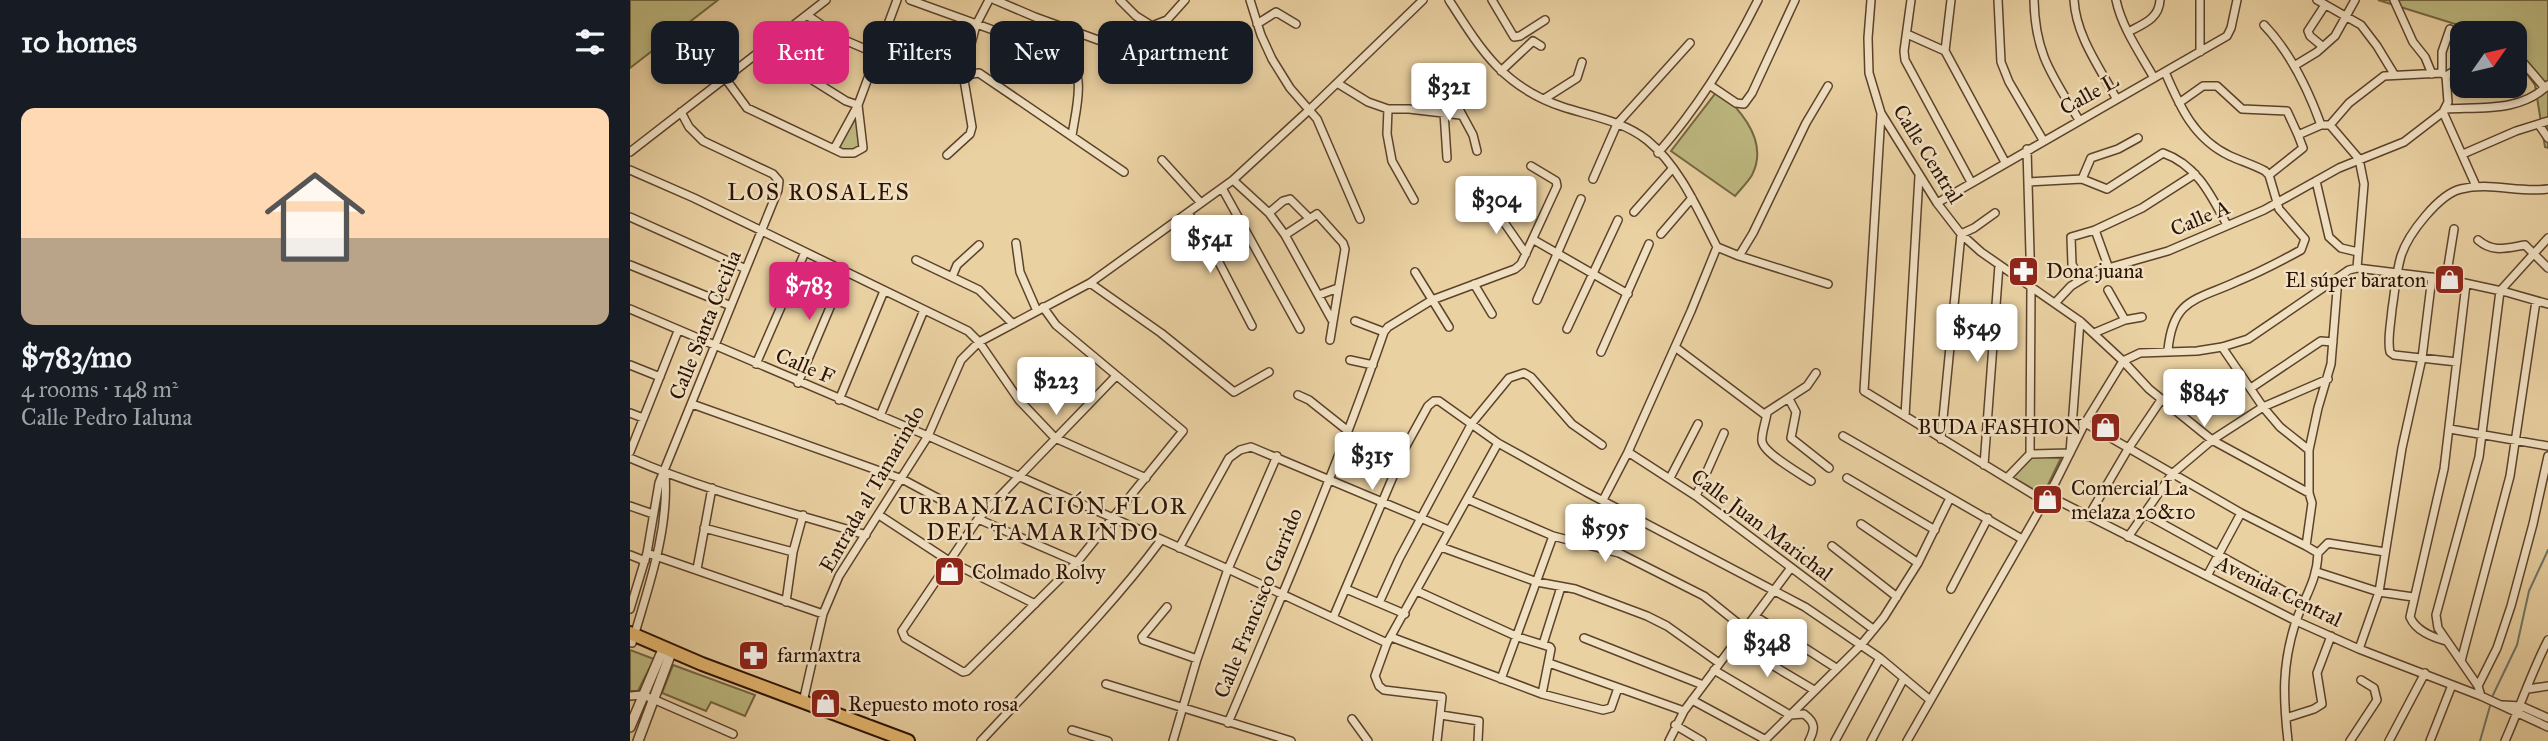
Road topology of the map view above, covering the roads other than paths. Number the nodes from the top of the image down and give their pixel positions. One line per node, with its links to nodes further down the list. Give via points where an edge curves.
1 (826, 0): 29 (street)
2 (897, 0): 32 (street)
3 (910, 0): 33 (street)
4 (989, 0): 37 (street)
5 (995, 0): 41 (street)
6 (1120, 0): 7 (street, via 1152,26 1167,20)
7 (1185, 0)
8 (1250, 0): 34 (street)
9 (1423, 0): 61 (street, Entrada al Tamarindo)
10 (1449, 0): 53 (street)
11 (1492, 0): 30 (street, via 1514,37)
12 (1758, 0): 67 (street)
13 (1795, 0): 67 (street, via 1746,102 1740,105)
14 (1871, 0): 80 (street, Calle Central, via 1869,73)
15 (1912, 0): 40 (street)
16 (1951, 0): 46 (street)
17 (1998, 0): 92 (street, via 2001,62)
18 (2034, 0): 82 (street, via 2037,40 2045,63)
19 (2074, 0): 71 (street, via 2084,40)
20 (2116, 0): 39 (street)
21 (2160, 0): 39 (street, via 2155,17)
22 (2200, 0): 47 (street)
23 (2237, 0): 47 (street, Calle L, via 2227,36)
24 (2317, 0): 27 (street)
25 (2355, 0): 28 (street)
26 (2394, 0): 58 (street)
27 (2325, 5): 28 (street); 44 (street, via 2308,31)
28 (2345, 14): 44 (street, via 2335,36); 57 (street, via 2361,25)
29 (807, 15): 31 (street); 45 (street)
30 (1545, 20)
31 (799, 21)
32 (889, 21)
33 (965, 21)
34 (1257, 24): 35 (street, via 1276,12); 76 (street, via 1272,59)
35 (1296, 24)
36 (2264, 24): 50 (street)
37 (976, 25): 88 (street, via 1071,60 1078,88)
38 (2450, 29): 59 (street, via 2442,52)
39 (2128, 32): 60 (street)
40 (1907, 34): 46 (street); 115 (street, via 1904,51 1909,70)
41 (1098, 40)
42 (1690, 43): 84 (street)
43 (1541, 46): 53 (street, via 1533,41)
44 (2322, 46): 50 (street)
45 (863, 48)
46 (1945, 51): 103 (street)
47 (2200, 52): 55 (street, Calle L)
48 (753, 57): 52 (street)
49 (1582, 62): 72 (street, via 1577,78)
50 (2294, 66): 85 (street)
51 (2527, 66): 70 (street)
52 (739, 67)
53 (1501, 71): 72 (street)
54 (2450, 71): 59 (street)
55 (2165, 72): 60 (street, Calle L); 73 (street)
56 (976, 73): 88 (street)
57 (2394, 74): 58 (street); 86 (street, via 2372,82)
58 (2432, 74): 59 (street)
59 (2444, 74): 77 (street, via 2448,102)
60 (2154, 78): 71 (street, Calle L)
61 (1337, 83): 75 (street); 76 (street, Entrada al Tamarindo)
62 (717, 84): 78 (street)
63 (729, 84): 93 (street, via 747,108)
64 (819, 84): 74 (street)
65 (866, 84): 74 (street)
66 (965, 84): 99 (street, via 972,127)
67 (1711, 86): 97 (street)
68 (1828, 86): 154 (street)
69 (1447, 87): 81 (street)
70 (2546, 87): 77 (street, via 2532,99 2516,104)
71 (2116, 98): 82 (street, Calle L)
72 (1544, 99): 84 (street)
73 (2179, 103): 89 (street, via 2203,86 2217,86 2242,109 2287,111); 110 (street, via 2205,141)
74 (858, 105): 93 (street); 93 (street, via 863,148 854,153)
75 (1388, 109): 79 (street); 122 (street, via 1392,161)
76 (1309, 110): 113 (street, Entrada al Tamarindo); 133 (street, via 1326,138)
77 (2444, 111): 98 (street); 101 (street, Calle A, via 2404,142)
78 (681, 112): 96 (street); 138 (street, Calle Santa Cecilia, via 703,141 774,174 779,181)
79 (1444, 112): 81 (street); 100 (street)
80 (1881, 113): 109 (street, Calle Central); 236 (street, Avenida Central, via 1864,391)
81 (1460, 115): 95 (street)
82 (2079, 120): 92 (street, Calle L)
83 (2548, 121): 87 (street)
84 (1617, 124): 97 (street); 111 (street)
85 (2321, 125): 86 (street); 89 (street)
86 (2330, 125): 101 (street)
87 (2539, 125): 91 (street); 98 (street)
88 (1072, 135): 107 (street)
89 (2298, 135): 110 (street, via 2303,148)
90 (2138, 138): 112 (street, via 2091,159)
91 (2548, 138)
92 (2043, 140): 94 (street, Calle L)
93 (834, 149)
94 (2027, 149): 103 (street, Calle L); 116 (street)
95 (1477, 151)
96 (630, 152)
97 (1658, 153): 105 (street)
98 (2463, 154): 117 (street)
99 (947, 155)
100 (1447, 158)
101 (2359, 159): 114 (street, Calle A); 150 (street, via 2364,184)
102 (1162, 160): 124 (street)
103 (2005, 162): 115 (street, Calle L)
104 (1531, 166): 143 (street, via 1557,183)
105 (1672, 169): 120 (street); 127 (street)
106 (630, 170): 138 (street)
107 (1124, 172)
108 (2195, 174): 112 (street, via 2168,154 2159,154 2107,189); 135 (street, via 2206,184); 137 (street, via 2142,208)
109 (1919, 175): 125 (street, Calle Central); 236 (street)
110 (2269, 175): 126 (street)
111 (1593, 179)
112 (2082, 179): 116 (street)
113 (1233, 180): 118 (street, Entrada al Tamarindo); 129 (street)
114 (2316, 181): 126 (street, Calle A); 150 (street, via 2329,237 2341,248)
115 (1970, 182): 125 (street, Calle L)
116 (2029, 182): 176 (street)
117 (2476, 186): 119 (street); 164 (street, via 2458,189 2432,209 2407,243)
118 (1222, 188): 124 (street, Entrada al Tamarindo); 200 (street)
119 (2548, 189)
120 (1692, 198): 139 (street); 148 (street)
121 (1581, 199): 153 (street)
122 (1414, 200)
123 (1490, 202): 152 (street)
124 (1200, 203): 128 (street, Entrada al Tamarindo)
125 (1937, 203): 140 (street, Calle Central)
126 (2276, 204): 135 (street, Calle A); 211 (street, via 2305,239 2301,250 2191,300 2170,329)
127 (1634, 212)
128 (1188, 213): 171 (street, Entrada al Tamarindo); 198 (street)
129 (1269, 213): 132 (street, via 1290,199); 141 (street)
130 (1994, 213): 140 (street)
131 (630, 217): 161 (street)
132 (1309, 218): 141 (street); 175 (street, via 1320,215 1343,243)
133 (1360, 219)
134 (1619, 220): 165 (street)
135 (2227, 225): 158 (street, Calle A, via 2168,251)
136 (2454, 229): 170 (street)
137 (2095, 230): 158 (street); 169 (street, via 2071,237 2072,264)
138 (762, 231): 149 (street); 161 (street, Calle Santa Cecilia)
139 (1661, 234)
140 (1961, 234): 157 (street, Calle Central); 248 (street)
141 (1285, 235): 181 (street)
142 (2548, 238): 151 (street)
143 (1534, 240): 152 (street); 153 (street)
144 (2477, 240): 151 (street, via 2496,250 2525,245)
145 (1016, 243): 189 (street, via 1020,272)
146 (1649, 244): 180 (street)
147 (979, 245): 166 (street)
148 (1717, 247): 154 (street); 209 (street)
149 (805, 252): 162 (street); 217 (street)
150 (2358, 252): 159 (street)
151 (2534, 253): 160 (street); 179 (street)
152 (1526, 254): 172 (street, via 1515,269)
153 (1558, 254): 165 (street); 183 (street)
154 (1740, 256): 173 (street)
155 (916, 260): 166 (street)
156 (630, 265): 187 (street)
157 (1998, 265): 176 (street, Calle Central); 263 (street)
158 (2108, 266): 169 (street, Calle A)
159 (2357, 268): 164 (street); 168 (street)
160 (2548, 268)
161 (746, 269): 187 (street, Calle Santa Cecilia)
162 (845, 272): 178 (street); 225 (street)
163 (1415, 272): 182 (street)
164 (2397, 273): 167 (street); 213 (street, via 2389,348 2394,355)
165 (1593, 274): 180 (street); 201 (street)
166 (952, 276): 197 (street, via 979,290)
167 (2432, 277): 170 (street); 213 (street)
168 (2338, 278): 207 (street); 210 (street, via 2248,339)
169 (2080, 279): 185 (street, Calle A)
170 (2446, 279): 174 (street)
171 (1090, 283): 189 (street, Entrada al Tamarindo); 220 (street, via 1161,332 1234,392)
172 (1474, 284): 182 (street); 191 (street)
173 (1828, 284)
174 (2466, 284): 179 (street); 216 (street)
175 (1338, 288): 181 (street); 193 (street)
176 (2031, 288): 185 (street, Calle Central); 259 (street)
177 (2109, 290): 194 (street)
178 (884, 291): 190 (street); 229 (street)
179 (2500, 291): 184 (street); 244 (street)
180 (1628, 294): 212 (street)
181 (1319, 295): 193 (street)
182 (1432, 300): 199 (street); 203 (street)
183 (1536, 300)
184 (2536, 301): 186 (street); 250 (street)
185 (2055, 303): 196 (street, Calle Central)
186 (2548, 304)
187 (731, 306): 208 (street, Calle Santa Cecilia)
188 (630, 309): 202 (street, Calle F)
189 (1040, 309): 197 (street, Entrada al Tamarindo); 222 (street)
190 (924, 310): 206 (street, via 968,331); 235 (street)
191 (1492, 314)
192 (2142, 317): 194 (street)
193 (1332, 320): 205 (street)
194 (2125, 320): 204 (street)
195 (1355, 321): 203 (street)
196 (2080, 321): 204 (street, Calle Central); 258 (street)
197 (1013, 324): 206 (street, Entrada al Tamarindo)
198 (1252, 326)
199 (1449, 327)
200 (1300, 329)
201 (1567, 329)
202 (678, 331): 208 (street, Calle F); 223 (street)
203 (1384, 332): 219 (street, Calle Francisco Garrido)
204 (2094, 333): 215 (street, Calle Central)
205 (1330, 340)
206 (979, 342): 245 (street, Entrada al Tamarindo, via 961,360); 247 (street, via 1019,400)
207 (2333, 342): 224 (street); 226 (street, via 2321,341)
208 (716, 347): 217 (street, Calle F); 231 (street, Calle Santa Cecilia)
209 (1675, 347): 234 (street); 257 (street)
210 (2222, 347): 211 (street); 226 (street)
211 (2168, 350): 215 (street)
212 (1601, 352)
213 (2422, 358): 216 (street); 309 (street)
214 (1350, 360): 219 (street)
215 (2123, 360): 230 (street, Calle Central); 239 (street)
216 (2457, 362): 241 (street)
217 (756, 364): 225 (street, Calle F)
218 (630, 365): 223 (street)
219 (1373, 365): 242 (street, Calle Francisco Garrido)
220 (1269, 372)
221 (1816, 373): 228 (street)
222 (1116, 376): 247 (street); 268 (street, via 1183,431)
223 (660, 377): 237 (street)
224 (2328, 379): 232 (street); 255 (street)
225 (798, 383): 229 (street, Calle F)
226 (2251, 388): 232 (street)
227 (1298, 395): 242 (street)
228 (1789, 399): 234 (street); 264 (street, via 1796,412 1791,438)
229 (839, 400): 235 (street, Calle F)
230 (2161, 400): 249 (street, Calle Central); 254 (street)
231 (692, 404): 265 (street, Calle Santa Cecilia); 273 (street)
232 (2263, 407): 249 (street); 255 (street)
233 (630, 413): 237 (street)
234 (1767, 413): 274 (street, via 1763,444)
235 (880, 416): 245 (street, Calle F)
236 (1905, 416): 248 (street, Avenida Central)
237 (643, 418): 256 (street)
238 (1472, 423): 251 (street); 252 (street, via 1509,378 1524,373 1572,424); 283 (street, via 1439,401 1428,406); 290 (street)
239 (2085, 423): 254 (street); 258 (street)
240 (1698, 424): 270 (street)
241 (2450, 429): 244 (street); 332 (street)
242 (1348, 431): 269 (street, Calle Francisco Garrido)
243 (1724, 433): 277 (street)
244 (2483, 435): 250 (street); 352 (street, via 2436,615)
245 (928, 436): 267 (street, Calle F); 273 (street, Entrada al Tamarindo)
246 (1843, 436): 278 (street)
247 (1055, 438): 267 (street); 268 (street)
248 (1941, 439): 263 (street, Avenida Central)
249 (2212, 440): 266 (street); 276 (street, Calle Central)
250 (2517, 440): 253 (street); 360 (street)
251 (1498, 443): 280 (street); 281 (street)
252 (1602, 445)
253 (2548, 446)
254 (2128, 449): 266 (street); 291 (street)
255 (2309, 450): 276 (street)
256 (630, 452)
257 (1628, 452): 270 (street, Calle Juan Marichal); 281 (street)
258 (2070, 453): 259 (street); 279 (street)
259 (2030, 454): 272 (street)
260 (1277, 456): 269 (street); 307 (street, via 1251,447 1229,458); 319 (street)
261 (2548, 456): 371 (street, via 2511,606)
262 (630, 458): 265 (street)
263 (1984, 465): 272 (street, Avenida Central)
264 (1829, 468)
265 (665, 473): 275 (street); 286 (street, Calle Santa Cecilia); 314 (street, Calle Santa Cecilia)
266 (2172, 474): 285 (street); 287 (street)
267 (1016, 477): 292 (street); 293 (street, Calle F)
268 (1146, 478): 293 (street)
269 (1328, 478): 283 (street); 330 (street, Calle Francisco Garrido)
270 (1670, 478): 277 (street, Calle Juan Marichal)
271 (1847, 478): 298 (street)
272 (2007, 478): 279 (street, Avenida Central)
273 (902, 479): 282 (street); 289 (street, Entrada al Tamarindo)
274 (1811, 481)
275 (712, 488): 288 (street); 296 (street)
276 (2309, 493): 305 (street, via 2312,503)
277 (1696, 496): 320 (street, Calle Juan Marichal)
278 (1950, 498): 294 (street); 298 (street)
279 (2046, 498): 291 (street, Avenida Central); 302 (street)
280 (1466, 499): 297 (street); 300 (street)
281 (1603, 500): 327 (street)
282 (943, 501)
283 (1383, 501): 290 (street); 325 (street)
284 (630, 506): 286 (street)
285 (2241, 513): 305 (street); 311 (street)
286 (653, 514): 313 (street, Calle Santa Cecilia)
287 (2145, 514): 301 (street); 311 (street)
288 (803, 515): 299 (street); 308 (street)
289 (879, 515): 299 (street, Entrada al Tamarindo); 315 (street)
290 (1421, 517): 297 (street); 335 (street)
291 (2088, 517): 301 (street, Avenida Central)
292 (978, 519): 315 (street); 316 (street)
293 (1113, 519): 303 (street, Calle F); 316 (street)
294 (1987, 519): 302 (street); 326 (street)
295 (1861, 524): 317 (street)
296 (704, 528): 308 (street); 318 (street)
297 (1449, 530): 306 (street)
298 (1935, 530): 317 (street)
299 (866, 535): 339 (street, Entrada al Tamarindo, via 839,576)
300 (1553, 536): 323 (street); 344 (street, via 1619,553 1704,596)
301 (2128, 537): 322 (street, Avenida Central)
302 (2022, 539): 382 (street)
303 (1161, 540): 307 (street, Calle F); 401 (street, via 1089,627)
304 (1832, 546): 331 (street)
305 (2306, 546): 310 (street)
306 (1441, 547): 323 (street); 328 (street)
307 (1179, 548): 319 (street, Calle F)
308 (793, 552): 333 (street)
309 (2385, 552): 310 (street, via 2328,543); 329 (street)
310 (2318, 553): 321 (street)
311 (2218, 554): 322 (street); 334 (street)
312 (630, 555): 313 (street)
313 (646, 557): 314 (street); 338 (street, Calle Santa Cecilia)
314 (657, 557): 318 (street); 348 (street, Calle Santa Cecilia)
315 (949, 561): 336 (street); 336 (street, via 902,631 905,638 963,672)
316 (1077, 562): 336 (street)
317 (1918, 563): 331 (street)
318 (697, 569): 333 (street)
319 (1228, 569): 330 (street, Calle F); 359 (street)
320 (1790, 569): 327 (street); 345 (street, Calle Juan Marichal)
321 (2318, 572): 329 (street); 334 (street)
322 (2207, 576): 343 (street, Avenida Central)
323 (1537, 582): 324 (street); 347 (street)
324 (1561, 587): 354 (street); 362 (street, via 1668,626)
325 (1346, 589): 335 (street); 342 (street)
326 (1951, 589)
327 (1775, 590): 341 (street); 355 (street)
328 (1417, 591): 340 (street); 347 (street)
329 (2379, 592): 332 (street); 356 (street)
330 (1283, 594): 342 (street, Calle F); 392 (street, Calle Francisco Garrido)
331 (1897, 597): 345 (street)
332 (2413, 597): 352 (street, via 2410,617 2415,626)
333 (786, 601): 339 (street)
334 (2304, 602): 343 (street)
335 (1379, 603): 340 (street)
336 (1035, 604)
337 (1167, 607): 359 (street, via 1142,639)
338 (630, 609)
339 (823, 614): 383 (street, Entrada al Tamarindo)
340 (1405, 614): 350 (street)
341 (1755, 616): 344 (street); 363 (street)
342 (1333, 618): 350 (street, Calle F)
343 (2296, 621): 346 (street, Avenida Central); 389 (street, via 2283,683)
344 (1745, 629): 353 (street)
345 (1873, 629): 355 (street)
346 (2331, 636): 356 (street, Avenida Central); 389 (street, via 2317,673 2322,704)
347 (1518, 637): 354 (street); 366 (street)
348 (631, 638): 357 (main road)
349 (1584, 638): 369 (street)
350 (1389, 640): 366 (street, Calle F); 387 (street, via 1375,677 1379,686 1441,696)
351 (2548, 640): 374 (street)
352 (2446, 641): 360 (street)
353 (1735, 643): 362 (street); 375 (street)
354 (1544, 644): 361 (street, via 1551,649)
355 (1861, 645): 358 (street); 363 (street)
356 (2359, 649): 364 (street, Avenida Central)
357 (667, 651): 377 (street); 380 (street); 383 (main road)
358 (1880, 658): 365 (street); 411 (street)
359 (1197, 659): 384 (street)
360 (2461, 661): 371 (street)
361 (1549, 663): 373 (street); 376 (street)
362 (1716, 667): 369 (street); 388 (street)
363 (1836, 668): 375 (street)
364 (2425, 673): 370 (street, Avenida Central); 416 (street)
365 (1904, 678): 382 (street); 412 (street)
366 (1501, 679): 376 (street, Calle F)
367 (2361, 680): 415 (street, via 2374,688 2377,700)
368 (1105, 684): 384 (street)
369 (1703, 685): 381 (street)
370 (2452, 685): 379 (street, Avenida Central); 417 (street)
371 (2478, 686): 379 (street)
372 (2548, 687): 374 (street)
373 (1618, 688): 376 (street, Calle F, via 1608,710); 386 (street)
374 (2528, 689): 385 (street)
375 (1814, 690): 388 (street)
376 (1542, 694)
377 (642, 695): 378 (street); 380 (street); 394 (street)
378 (630, 696)
379 (2481, 696): 385 (street, Avenida Central)
380 (653, 699): 397 (street); 399 (street)
381 (1692, 700): 386 (street); 398 (street)
382 (1930, 700): 413 (street)
383 (803, 702): 400 (main road)
384 (1183, 710): 392 (street); 403 (street)
385 (2519, 710): 390 (street, Avenida Central); 395 (street, Avenida Central); 418 (street)
386 (1684, 711): 393 (street)
387 (1441, 715): 406 (street); 407 (street, via 1480,722)
388 (1790, 715): 398 (street); 410 (street, via 1804,714 1811,719 1815,730)
389 (2286, 718): 414 (street)
390 (2548, 718)
391 (1352, 719): 405 (street)
392 (1228, 723): 404 (street)
393 (1675, 725): 408 (street); 409 (street)
394 (630, 727)
395 (2548, 727)
396 (1072, 730): 402 (street)
397 (733, 734)
398 (1765, 740)
399 (638, 741)
400 (908, 741)
401 (981, 741)
402 (1108, 741)
403 (1173, 741)
404 (1291, 741)
405 (1368, 741)
406 (1437, 741)
407 (1478, 741)
408 (1669, 741)
409 (1702, 741)
410 (1809, 741)
411 (1835, 741)
412 (1871, 741)
413 (1907, 741)
414 (2288, 741)
415 (2350, 741)
416 (2389, 741)
417 (2430, 741)
418 (2505, 741)

